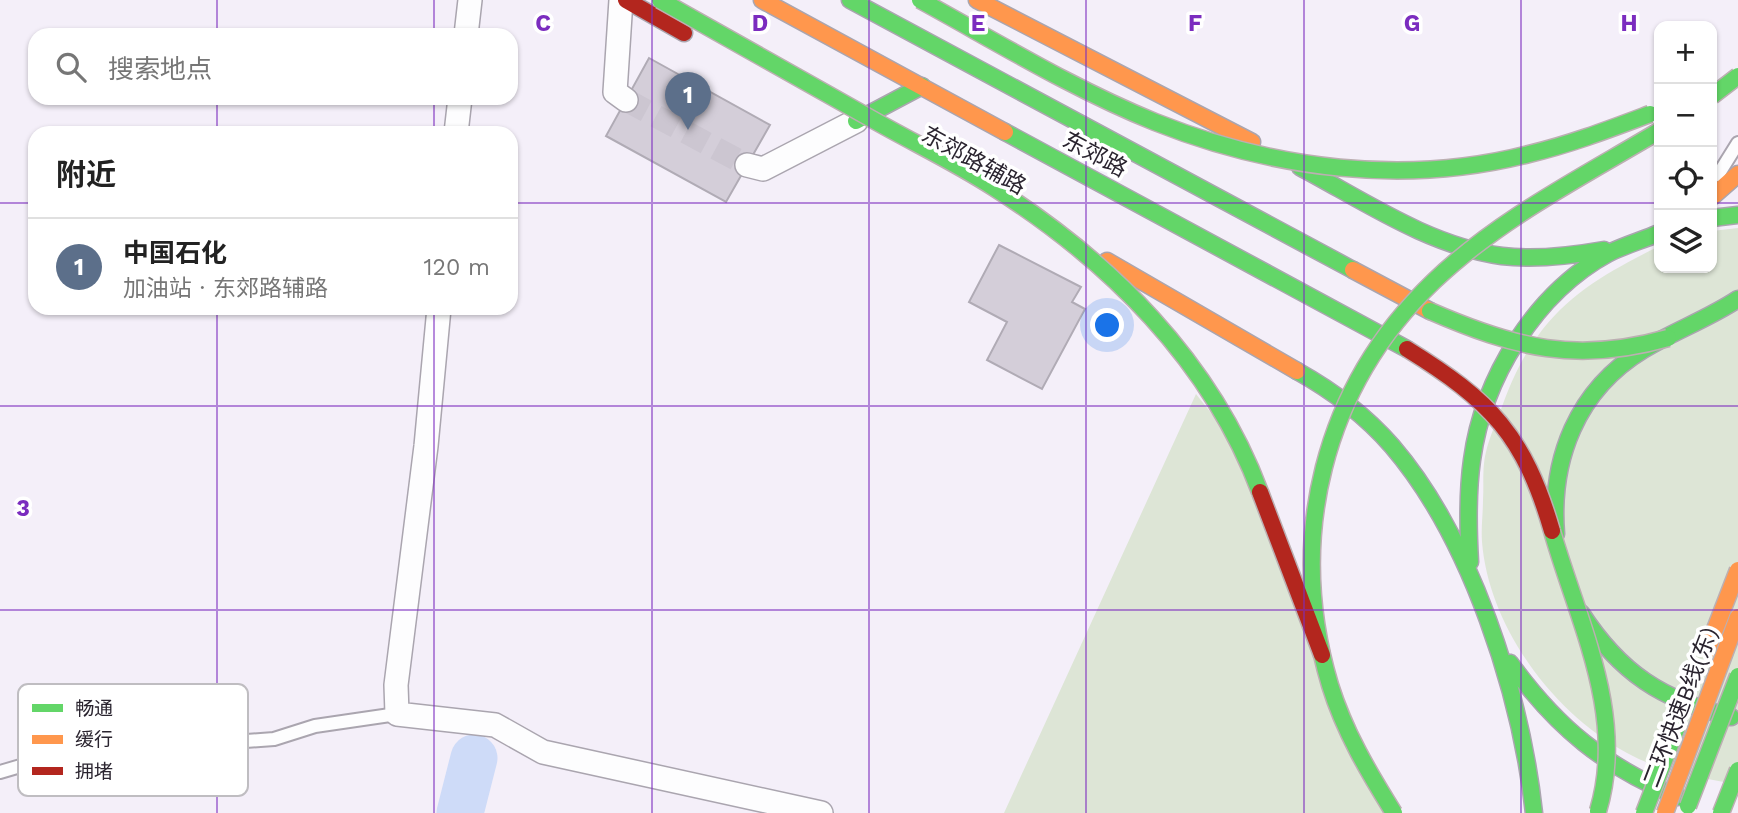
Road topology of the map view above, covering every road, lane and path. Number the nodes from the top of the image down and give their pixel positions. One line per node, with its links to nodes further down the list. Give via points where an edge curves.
1 (470, 0): 8 (street)
2 (623, 0): 13 (street, via 615,92); 16 (main road, 东郊路辅路)
3 (660, 0): 36 (main road, bridge, via 993,187 1081,250 1137,300 1217,403 1247,457)
4 (762, 0): 11 (main road, 东郊路)
5 (850, 0): 31 (main road, 东郊路, bridge, via 1430,311 1497,338 1560,351 1607,352)
6 (920, 0): 15 (main road, bridge, via 1154,122 1268,159 1413,172 1476,165 1567,145)
7 (977, 0): 26 (main road, via 1422,230 1471,250 1532,258 1588,253)
8 (467, 28)
9 (1738, 75): 10 (main road, bridge); 12 (main road, bridge)
10 (1717, 84)
11 (922, 86): 16 (main road); 32 (main road, 东郊路, bridge, via 1407,349 1470,391 1510,434 1534,478)
12 (1717, 92)
13 (626, 100)
14 (459, 105): 17 (street)
15 (1654, 112)
16 (856, 121): 20 (street, via 763,169); 34 (main road, 东郊路辅路, via 1296,368 1354,408 1418,481 1449,534)
17 (457, 126)
18 (1654, 134): 36 (main road, bridge, via 1543,199 1471,249 1410,304 1371,355 1340,416 1314,510 1310,571)
19 (1738, 143): 22 (lane)
20 (747, 165)
21 (1738, 174): 23 (main road)
22 (1717, 176)
23 (1717, 193)
24 (1738, 215): 25 (main road)
25 (1717, 217)
26 (1654, 234)
27 (1654, 234): 34 (main road, via 1609,253 1574,276 1544,304 1499,371 1480,423 1467,490 1466,531)
28 (1738, 299): 31 (main road)
29 (438, 315): 40 (street, via 396,685)
30 (1727, 324): 31 (main road)
31 (1668, 338): 32 (main road, bridge, via 1617,368 1578,415 1555,490)
32 (1561, 564): 41 (main road, bridge, via 1590,629 1639,680 1701,711); 50 (main road, bridge, via 1605,711 1609,763)
33 (1738, 570): 37 (main road, bridge)
34 (1482, 610): 46 (main road, via 1527,688 1559,724 1597,756 1639,782 1686,800); 49 (main road, via 1521,729)
35 (1738, 617): 52 (main road, 二环快速B线(东), bridge)
36 (1322, 655): 48 (main road, bridge, via 1363,763)
37 (1704, 659)
38 (1738, 676): 53 (main road, bridge)
39 (1694, 685): 51 (main road, bridge)
40 (397, 714): 42 (lane); 47 (street, via 495,724 543,752)
41 (1738, 718)
42 (248, 741)
43 (18, 767): 45 (lane)
44 (1738, 770): 54 (main road, bridge)
45 (0, 772)
46 (1738, 810)
47 (821, 813)
48 (1394, 813)
49 (1534, 813)
50 (1597, 813)
51 (1644, 813)
52 (1665, 813)
53 (1685, 813)
54 (1721, 813)

